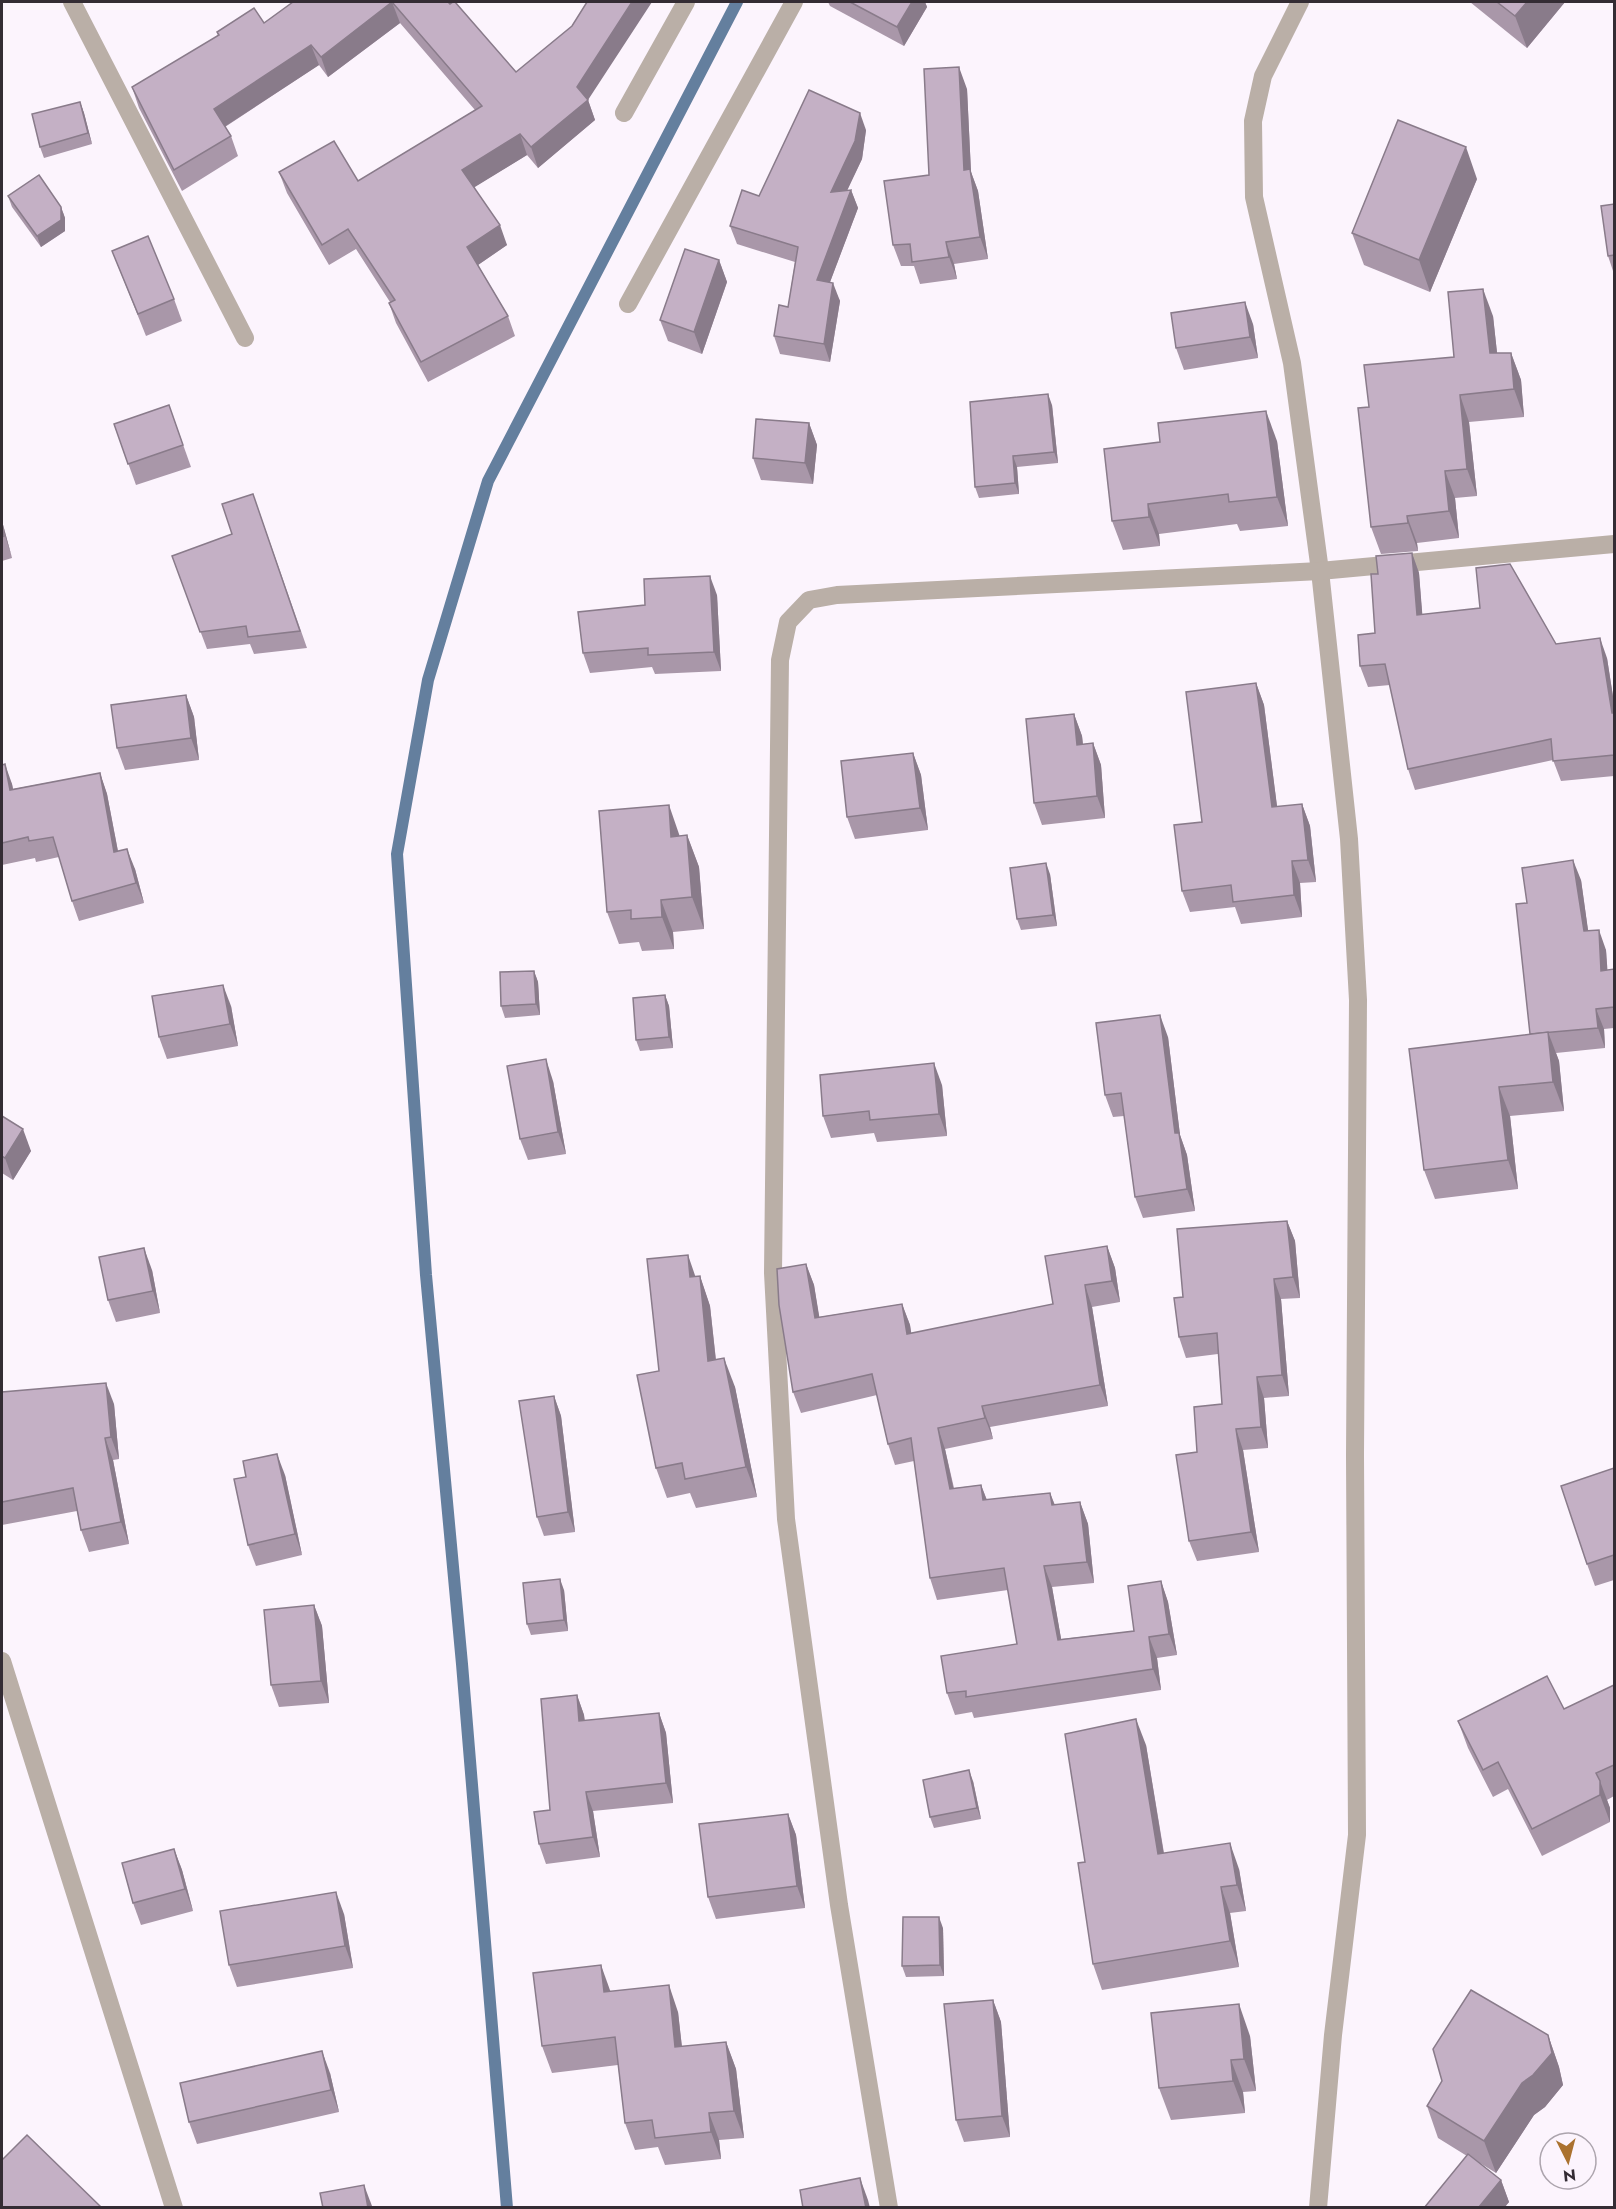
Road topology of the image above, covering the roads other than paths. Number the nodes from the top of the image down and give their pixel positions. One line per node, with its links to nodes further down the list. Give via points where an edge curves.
1 (72, 2): 7 (street)
2 (686, 2): 5 (street)
3 (794, 2): 6 (street)
4 (1300, 2): 9 (street, via 1263,76 1253,122 1254,197 1292,363)
5 (624, 113)
6 (628, 304)
7 (244, 338)
8 (1614, 544): 9 (street)
9 (1320, 571): 12 (street, via 837,595 809,600 788,622 780,660 773,1273 786,1519 839,1905); 13 (street, via 1349,839 1358,1000 1358,1693 1357,1835 1333,2035)
10 (2, 1661): 11 (street)
11 (174, 2208)
12 (889, 2208)
13 (1318, 2208)

